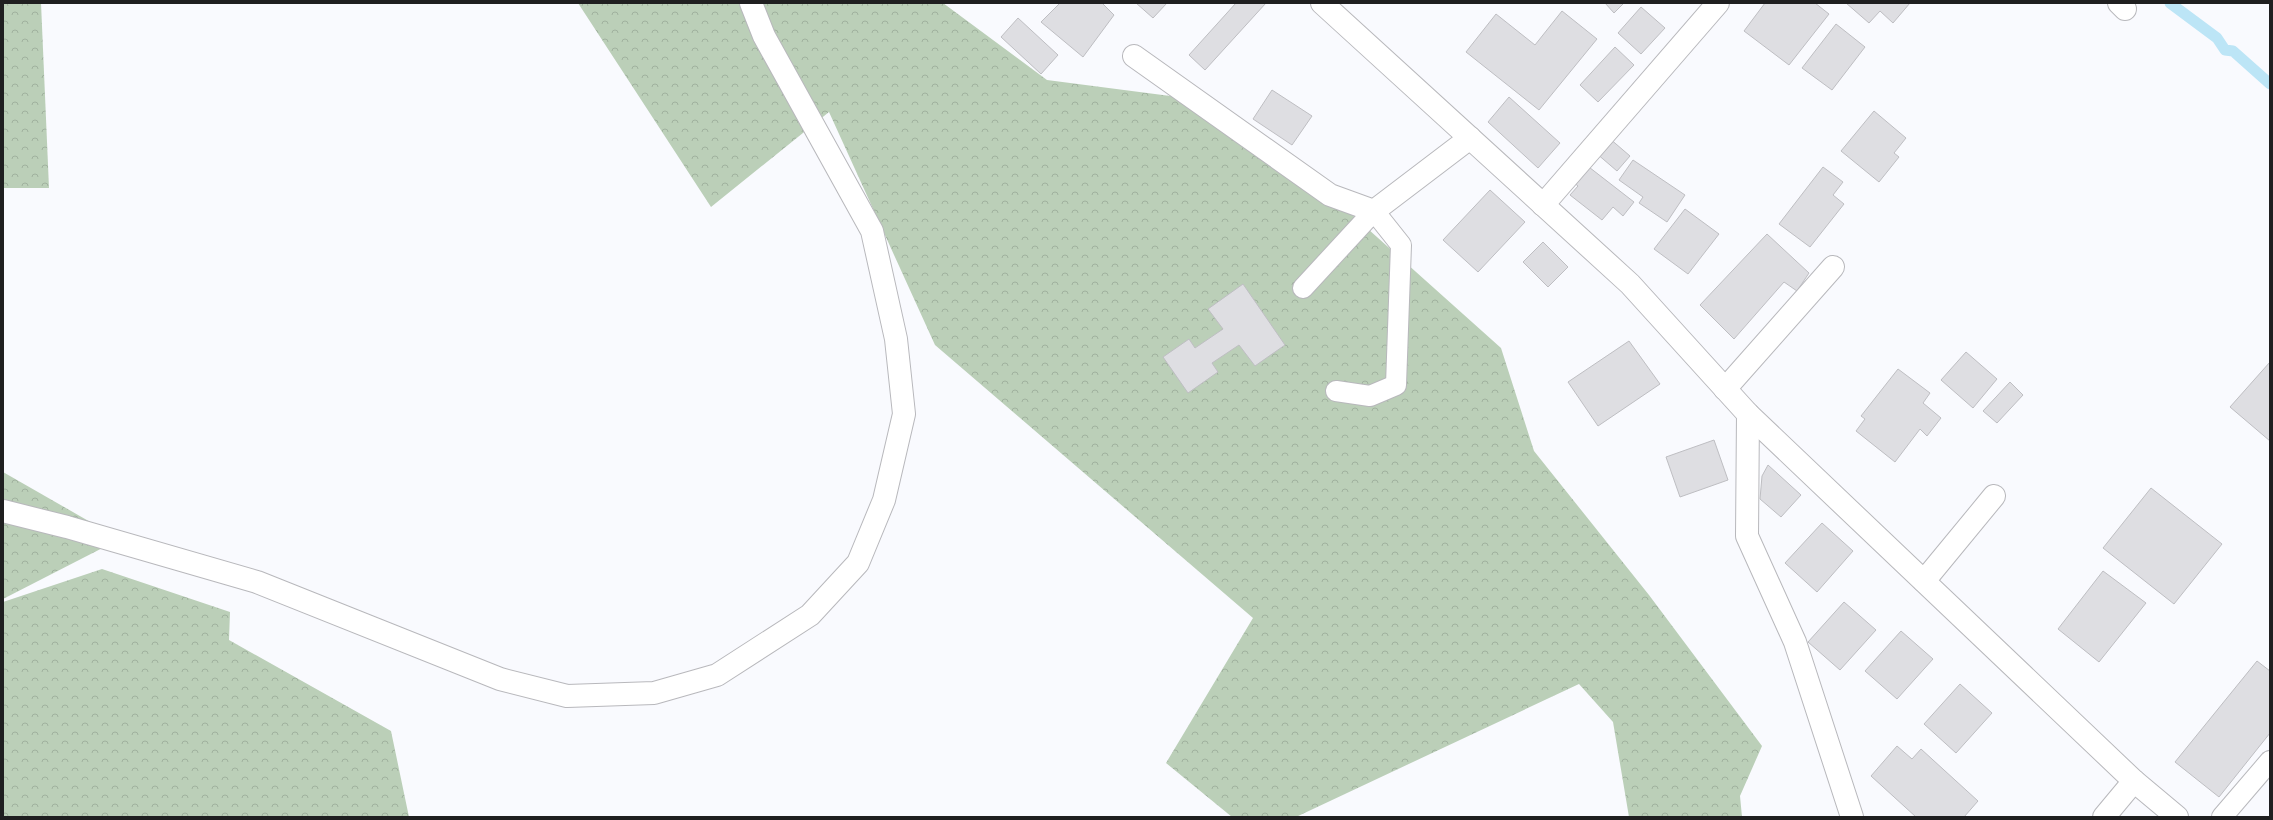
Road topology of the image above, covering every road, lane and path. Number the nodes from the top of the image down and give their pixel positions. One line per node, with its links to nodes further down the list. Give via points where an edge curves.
1 (752, 3): 14 (street, via 764,36 872,231 896,339 904,414 884,500 858,563 810,615 717,675 654,693 567,696 500,679 257,582)
2 (1322, 3): 5 (street)
3 (1718, 3): 6 (street)
4 (1134, 56): 7 (street, via 1330,195)
5 (1470, 138): 6 (street); 7 (street)
6 (1543, 205): 10 (street, via 1630,284)
7 (1374, 211): 9 (lane); 11 (lane, via 1401,245 1396,385 1370,396)
8 (1833, 267): 10 (street)
9 (1303, 288)
10 (1725, 389): 12 (street)
11 (1336, 390)
12 (1748, 414): 15 (street); 18 (street, via 1748,536 1795,642)
13 (1994, 496): 15 (street)
14 (3, 511)
15 (1924, 581): 17 (street)
16 (2270, 761): 21 (lane)
17 (2134, 781): 19 (street); 20 (street)
18 (1852, 817)
19 (2104, 817)
20 (2177, 817)
21 (2222, 817)

